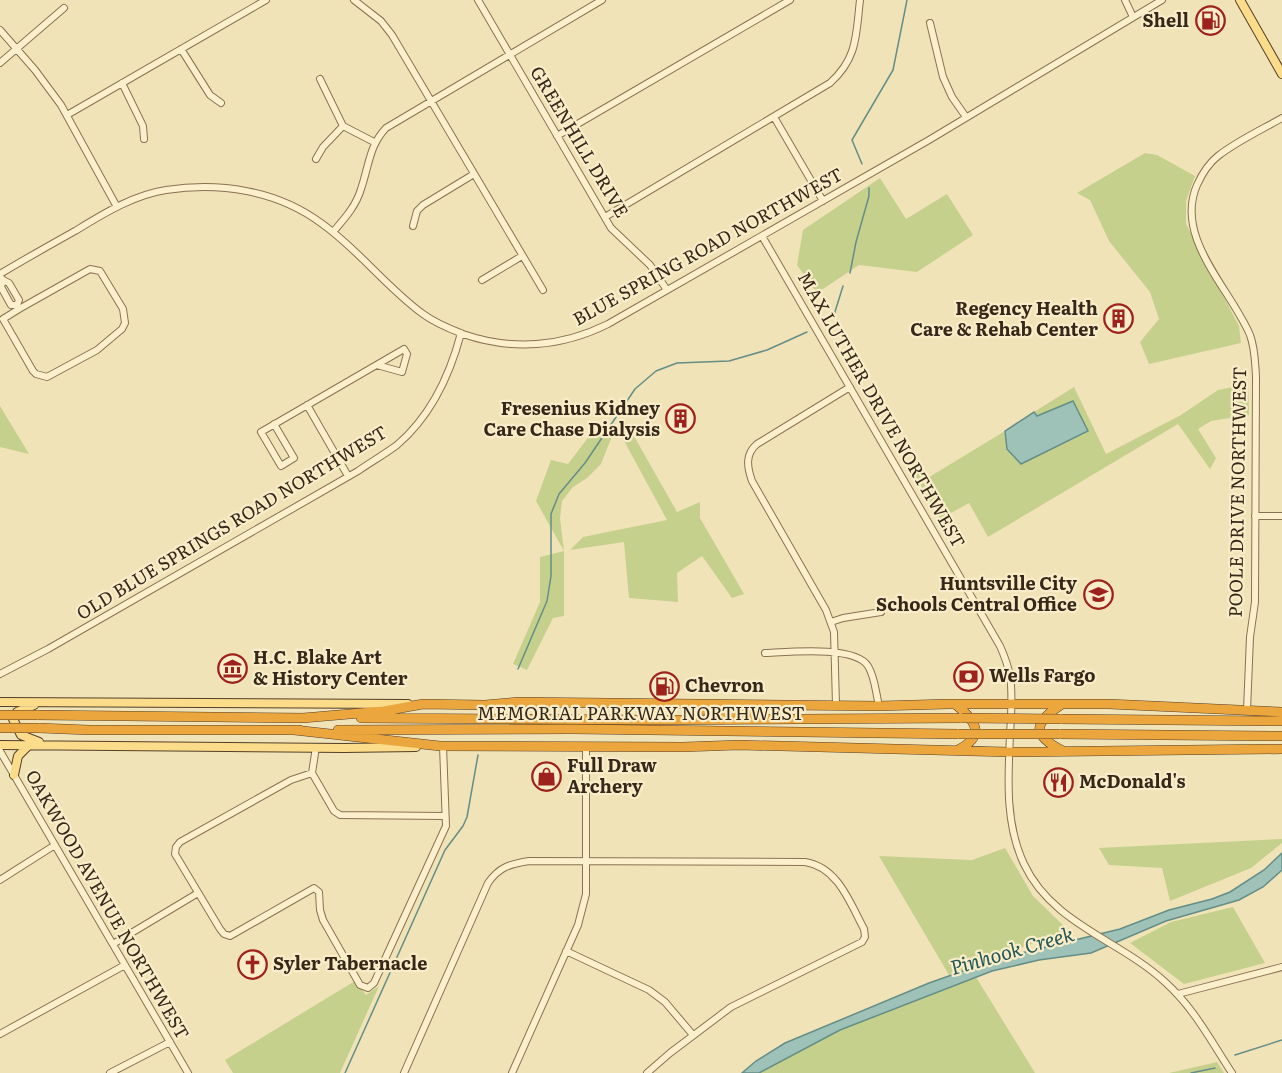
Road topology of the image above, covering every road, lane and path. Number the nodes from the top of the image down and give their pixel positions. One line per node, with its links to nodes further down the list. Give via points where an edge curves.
1 (266, 0): 14 (street)
2 (354, 0): 21 (street, via 392,35)
3 (478, 0): 16 (street, GREENHILL DRIVE)
4 (602, 0): 16 (street)
5 (790, 0): 28 (street)
6 (860, 0): 24 (street, via 855,47 844,69 830,83)
7 (1125, 0): 11 (street)
8 (1162, 0): 11 (street, BLUE SPRING ROAD NORTHWEST)
9 (1240, 0): 18 (main road)
10 (64, 8): 15 (street)
11 (1133, 17): 25 (street, BLUE SPRING ROAD NORTHWEST)
12 (930, 23): 25 (street, via 943,77)
13 (0, 30): 15 (street)
14 (181, 49): 20 (street); 22 (street, via 210,95)
15 (17, 50): 17 (street); 23 (street)
16 (509, 54): 21 (street); 28 (street, GREENHILL DRIVE)
17 (0, 63)
18 (1282, 74)
19 (320, 79): 27 (street)
20 (122, 83): 23 (street); 29 (street, via 143,126)
21 (431, 101): 30 (street, via 386,128); 32 (street)
22 (221, 103)
23 (67, 114): 34 (street)
24 (774, 117): 33 (street); 35 (street)
25 (966, 117): 33 (street, BLUE SPRING ROAD NORTHWEST)
26 (1282, 118): 52 (street, POOLE DRIVE NORTHWEST, via 1217,156 1201,177 1191,208 1197,243 1236,307 1254,349)
27 (343, 126): 30 (street); 31 (street)
28 (557, 136): 35 (street, GREENHILL DRIVE)
29 (144, 139)
30 (374, 142): 37 (street, via 355,205)
31 (316, 159)
32 (474, 174): 36 (street, via 423,205); 39 (street)
33 (823, 201): 38 (street, BLUE SPRING ROAD NORTHWEST)
34 (117, 207): 37 (street, BLUE SPRING ROAD NORTHWEST, via 163,190 238,188 289,204); 40 (street, BLUE SPRING ROAD NORTHWEST)
35 (604, 216): 43 (street, GREENHILL DRIVE)
36 (413, 226)
37 (333, 232): 46 (street, BLUE SPRING ROAD NORTHWEST, via 423,315)
38 (762, 236): 43 (street, BLUE SPRING ROAD NORTHWEST); 48 (street, MAX LUTHER DRIVE NORTHWEST)
39 (522, 256): 41 (street); 42 (street)
40 (1, 277): 44 (street, via 1,287 11,305)
41 (482, 280)
42 (543, 290)
43 (668, 290): 46 (street, BLUE SPRING ROAD NORTHWEST, via 591,332 564,341 497,344)
44 (18, 307): 45 (street); 45 (street, via 95,269 123,309 125,323 97,350 47,377 33,371)
45 (1, 317)
46 (461, 333): 51 (street, OLD BLUE SPRINGS ROAD NORTHWEST, via 446,378 416,427 394,447)
47 (377, 365): 47 (street, via 404,349 407,354 402,372); 49 (street)
48 (850, 387): 55 (street, via 752,448 747,462 752,481); 64 (street, MAX LUTHER DRIVE NORTHWEST, via 997,640 1010,676)
49 (307, 405): 50 (street); 51 (street)
50 (274, 424): 50 (street, via 294,458 280,466 261,432)
51 (348, 476): 58 (street, OLD BLUE SPRINGS ROAD NORTHWEST)
52 (1255, 516): 53 (street); 68 (street, POOLE DRIVE NORTHWEST, via 1255,600)
53 (1282, 516)
54 (881, 612): 55 (street)
55 (831, 622): 56 (street)
56 (835, 651): 57 (street); 66 (street); 67 (street, via 868,665)
57 (765, 653)
58 (0, 674)
59 (0, 702): 60 (main road)
60 (44, 703): 61 (main road); 79 (main road, via 17,712 13,719 21,735)
61 (423, 704): 62 (highway); 71 (highway)
62 (679, 704): 66 (highway); 72 (highway)
63 (955, 704): 64 (highway); 67 (highway); 84 (highway, via 969,715 976,731 973,739)
64 (1012, 704): 65 (highway); 87 (street, MAX LUTHER DRIVE NORTHWEST)
65 (1062, 704): 68 (highway); 85 (highway, via 1039,724 1046,742)
66 (836, 705): 67 (highway)
67 (879, 706)
68 (1247, 710): 69 (highway)
69 (1282, 712)
70 (0, 715): 71 (highway, MEMORIAL PARKWAY NORTHWEST, bridge)
71 (303, 718): 72 (highway, MEMORIAL PARKWAY NORTHWEST)
72 (776, 719): 73 (highway, MEMORIAL PARKWAY NORTHWEST, bridge)
73 (1282, 721)
74 (0, 728): 75 (highway, MEMORIAL PARKWAY NORTHWEST, bridge)
75 (294, 730): 76 (highway, MEMORIAL PARKWAY NORTHWEST, bridge); 80 (highway)
76 (1282, 736)
77 (0, 745): 78 (main road)
78 (29, 745): 79 (main road); 89 (main road, via 18,756)
79 (50, 745): 81 (main road)
80 (442, 746): 81 (main road); 82 (highway); 90 (street)
81 (316, 747): 88 (street)
82 (586, 747): 84 (highway, via 739,745); 92 (street)
83 (1282, 749): 85 (highway)
84 (956, 751): 87 (highway)
85 (1064, 751): 87 (highway)
86 (0, 752): 89 (street, OAKWOOD AVENUE NORTHWEST)
87 (1009, 752): 99 (street, MAX LUTHER DRIVE NORTHWEST, via 1010,814 1018,850 1041,890 1062,913 1151,970)
88 (312, 772): 90 (street, via 340,815); 94 (street, via 180,842 176,847 177,860)
89 (14, 775): 91 (street, OAKWOOD AVENUE NORTHWEST)
90 (445, 816): 94 (street, via 446,826 434,856 374,983 368,988 360,985 323,920 319,892 314,888 230,936 220,929)
91 (55, 845): 93 (street); 95 (street, OAKWOOD AVENUE NORTHWEST)
92 (586, 860): 96 (street, via 584,909); 101 (street, via 812,863 838,882 864,928 865,937 856,946 748,998); 105 (street, via 529,861 495,873)
93 (0, 880)
94 (198, 893): 95 (street)
95 (113, 944): 97 (street, OAKWOOD AVENUE NORTHWEST)
96 (566, 951): 101 (street, via 649,990 665,1002); 106 (street)
97 (125, 965): 100 (street); 102 (street, OAKWOOD AVENUE NORTHWEST)
98 (1282, 967): 99 (street)
99 (1178, 994): 108 (street, MAX LUTHER DRIVE NORTHWEST, via 1200,1020)
100 (0, 1034)
101 (693, 1035): 107 (street)
102 (170, 1041): 103 (street); 104 (street, OAKWOOD AVENUE NORTHWEST)
103 (110, 1073)
104 (187, 1073)
105 (404, 1073)
106 (512, 1073)
107 (647, 1073)
108 (1232, 1073)

